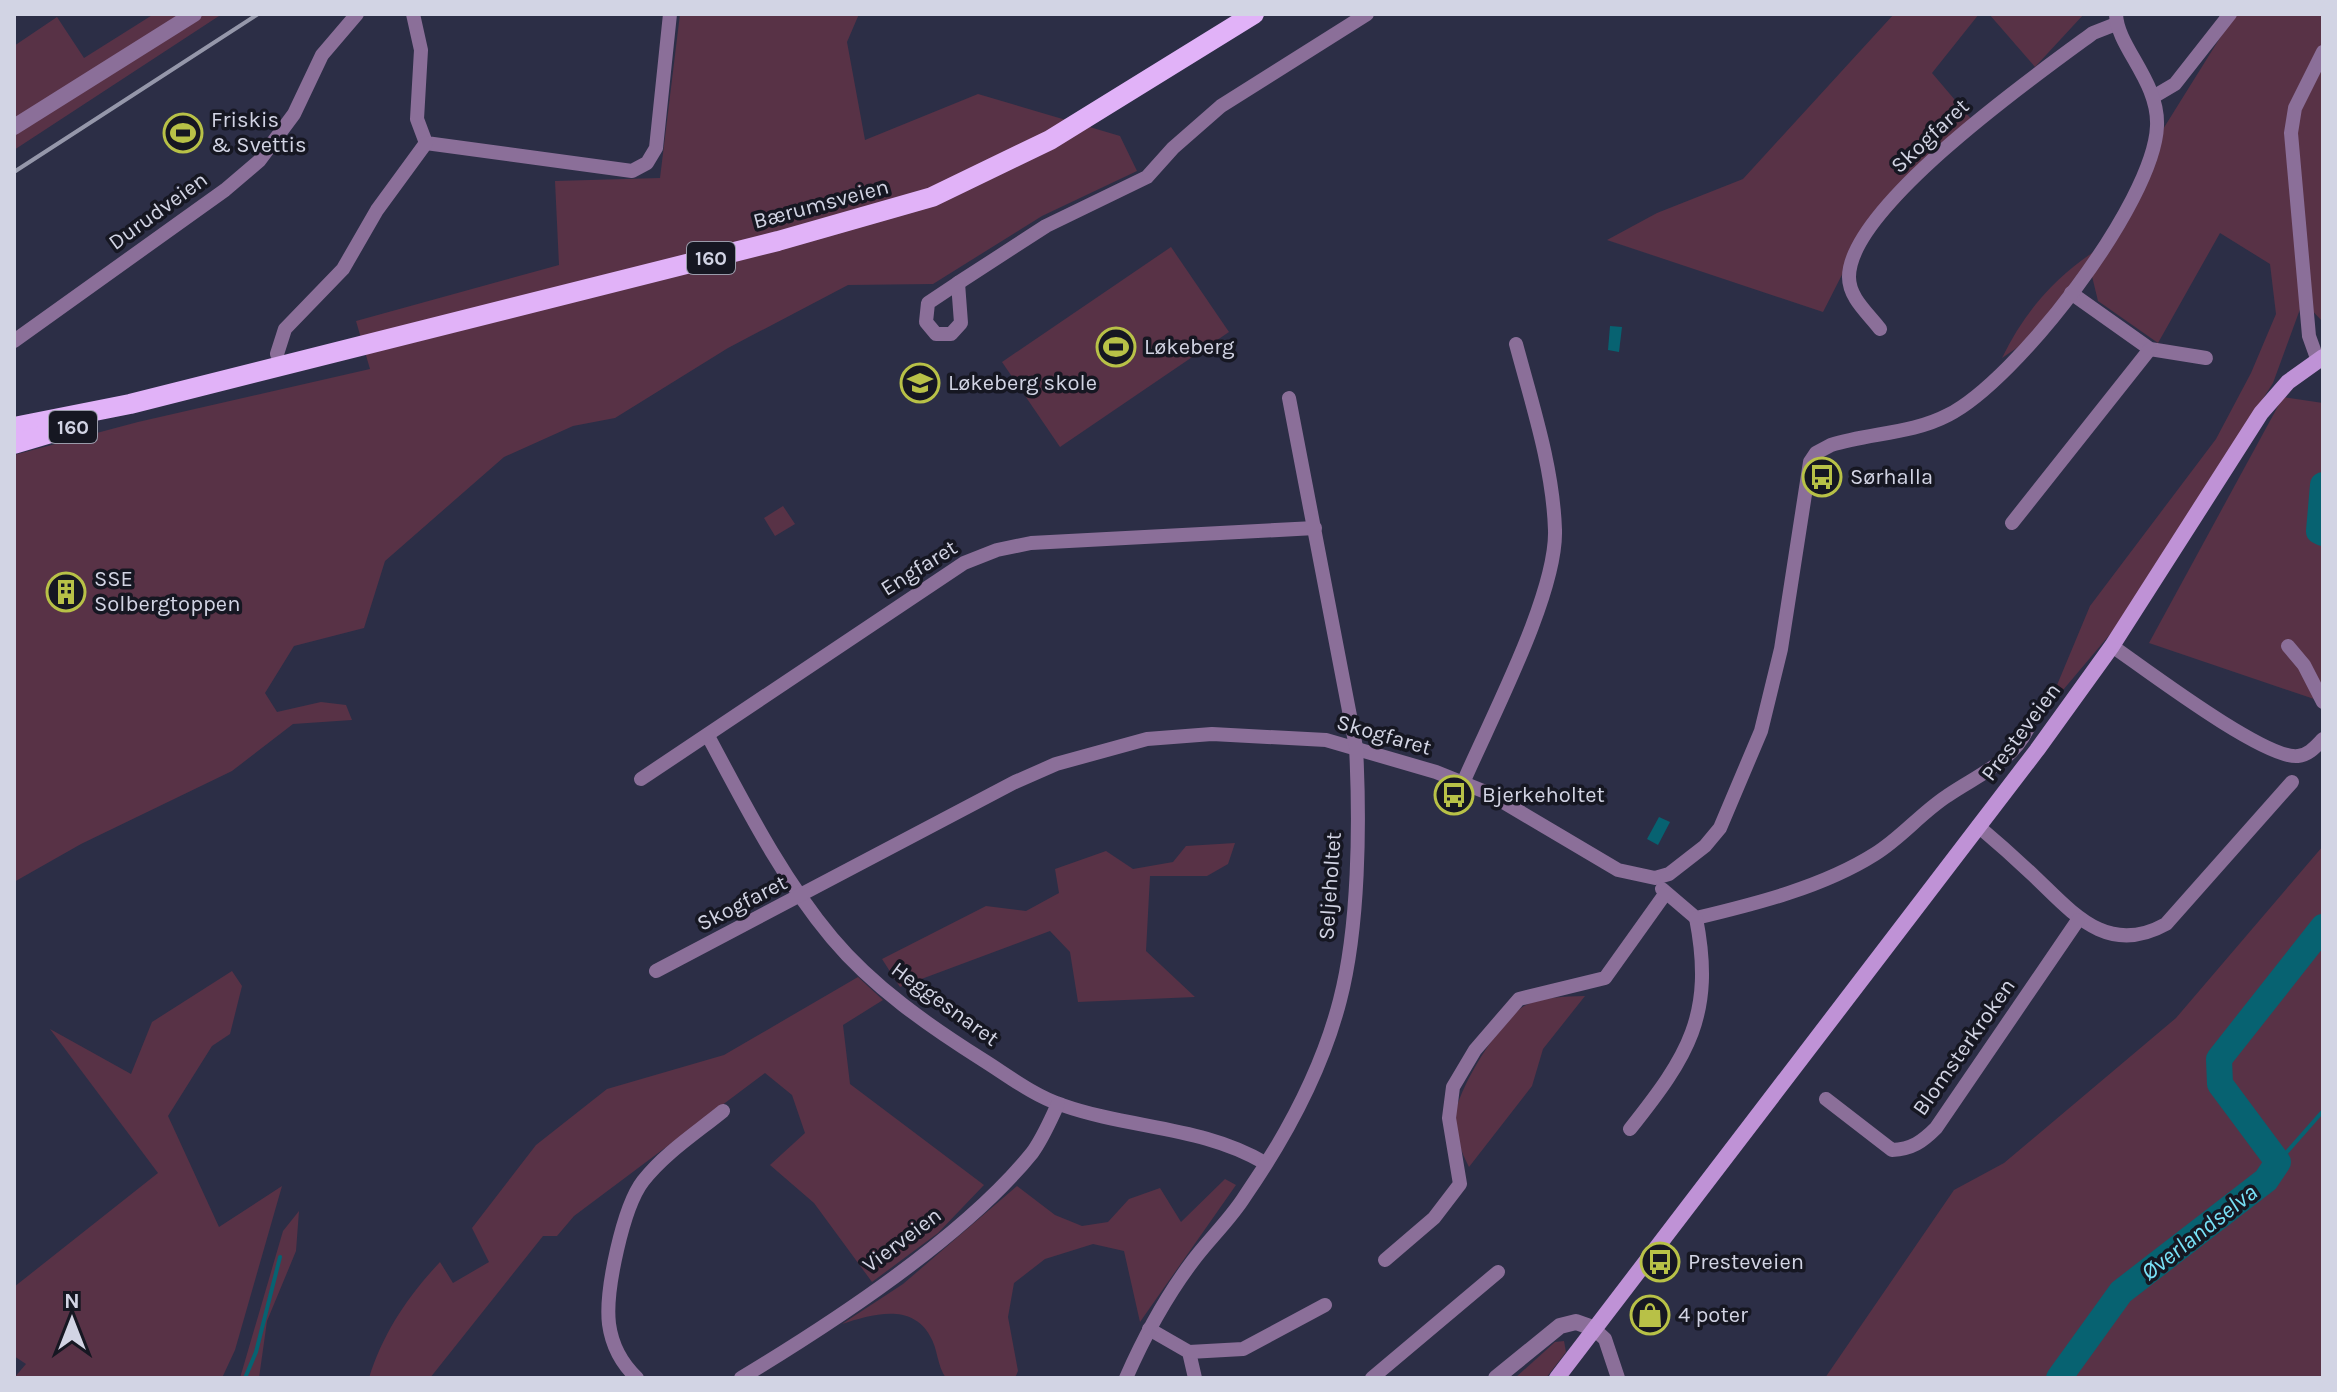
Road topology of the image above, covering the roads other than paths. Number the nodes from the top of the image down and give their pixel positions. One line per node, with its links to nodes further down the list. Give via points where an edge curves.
1 (194, 14): 11 (street)
2 (357, 14): 16 (street, Durudveien, via 322,55 294,114 259,161)
3 (413, 14): 12 (street, via 421,50 417,119)
4 (670, 14): 12 (street, via 656,148 647,163 632,171)
5 (1254, 14): 23 (main road, Bærumsveien / 160, via 1050,140 932,197 792,238)
6 (1367, 14): 13 (street, via 1221,106 1147,177 1046,226)
7 (2230, 14): 10 (street, via 2175,84)
8 (2116, 19): 10 (street); 15 (street, Skogfaret, via 1970,125 1866,233 1851,257 1849,280 1854,297)
9 (2323, 52): 21 (street, via 2295,108 2291,133 2309,336)
10 (2153, 97): 14 (street, via 2157,125 2145,172)
11 (14, 127)
12 (426, 143): 19 (street, via 377,210 343,269 285,329)
13 (958, 283)
14 (2071, 293): 18 (street); 39 (street, via 1999,377 1947,416 1849,439 1816,453 1806,476 1781,649 1761,731 1720,828 1684,864)
15 (1880, 329)
16 (14, 341)
17 (1516, 344): 37 (street, via 1541,441 1555,532 1536,614)
18 (2150, 349): 20 (street); 26 (street)
19 (277, 354)
20 (2206, 358)
21 (2320, 359): 28 (main road, Presteveien, via 2275,396 2243,438)
22 (1289, 398): 27 (street, Seljeholtet)
23 (130, 404): 24 (main road, Bærumsveien / 160); 25 (main road, Bærumsveien / 160)
24 (14, 427)
25 (14, 444)
26 (2012, 523)
27 (1315, 528): 32 (street, Engfaret, via 1094,537 997,550 964,563); 34 (street, Seljeholtet)
28 (2112, 646): 33 (street, via 2278,753 2297,757); 38 (main road, Presteveien)
29 (2288, 646): 30 (street)
30 (2323, 702)
31 (2029, 726): 42 (street, via 2006,760 1944,798 1877,853 1782,894)
32 (708, 736): 35 (street, Engfaret); 41 (street, Heggesnaret)
33 (2323, 739)
34 (1356, 747): 37 (street, Skogfaret); 41 (street, Skogfaret, via 1326,740 1212,734 1147,739 1094,753 1015,782); 49 (street, Seljeholtet, via 1355,877 1340,999 1306,1089)
35 (641, 779)
36 (2292, 782): 43 (street, via 2166,924 2139,934 2114,933)
37 (1463, 783): 39 (street, Skogfaret, via 1529,815 1602,862)
38 (1978, 826): 43 (street); 53 (main road, Presteveien)
39 (1655, 878): 40 (street)
40 (1665, 894): 42 (street); 50 (street, via 1605,978 1519,999 1475,1050 1453,1087 1449,1118 1460,1184 1434,1218)
41 (801, 898): 44 (street, Skogfaret); 46 (street, Heggesnaret, via 834,940 897,999 952,1040)
42 (1696, 918): 48 (street, via 1702,960 1697,1027 1671,1078)
43 (2078, 920): 45 (street, Blomsterkroken, via 1924,1140 1909,1149 1892,1150)
44 (656, 971)
45 (1826, 1099)
46 (1058, 1104): 49 (street, Heggesnaret, via 1216,1139); 57 (street, Vierveien, via 1032,1152 963,1222 868,1294)
47 (723, 1111): 56 (street, via 655,1168 629,1208 609,1322 623,1365)
48 (1630, 1129)
49 (1265, 1163): 54 (street, Seljeholtet)
50 (1385, 1260)
51 (1498, 1272): 60 (street)
52 (1325, 1305): 55 (street, via 1243,1349)
53 (1593, 1328): 61 (street, via 1576,1322 1560,1326); 62 (main road, Presteveien); 63 (street, via 1605,1339)
54 (1149, 1329): 55 (street); 58 (street, Seljeholtet)
55 (1189, 1352): 59 (street)
56 (637, 1378)
57 (741, 1378)
58 (1126, 1378)
59 (1195, 1378)
60 (1372, 1378)
61 (1496, 1378)
62 (1557, 1378)
63 (1618, 1378)

